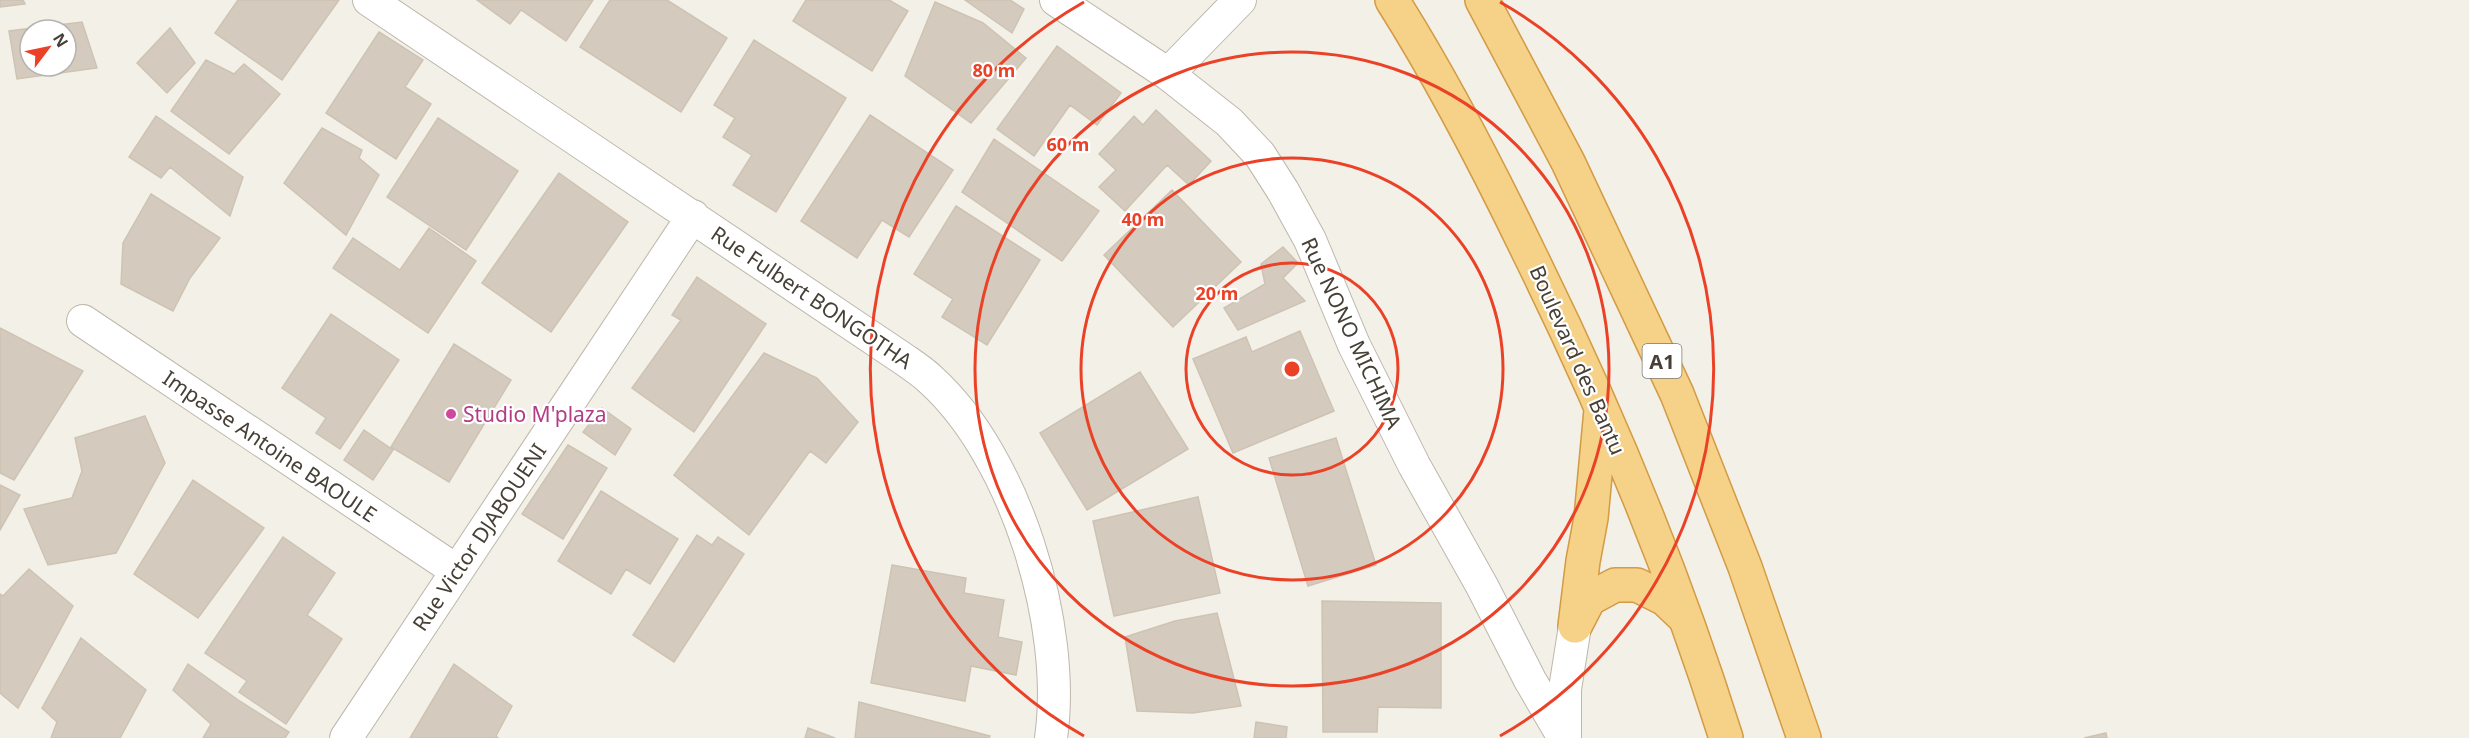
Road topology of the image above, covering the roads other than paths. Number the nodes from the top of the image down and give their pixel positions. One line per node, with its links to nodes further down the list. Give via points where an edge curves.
1 (369, 0): 7 (street, Rue Fulbert BONGOTHA)
2 (1056, 0): 6 (street, Rue NONO MICHIMA)
3 (1240, 0): 6 (street)
4 (1392, 0): 9 (highway, Boulevard des Bantu, via 1424,50 1486,166)
5 (1482, 0): 17 (highway, A1, via 1568,162 1677,394 1745,567)
6 (1168, 74): 15 (street, Rue NONO MICHIMA, via 1229,122 1260,155 1283,191 1310,240 1381,401)
7 (693, 216): 10 (street, Rue Victor DJABOUENI); 14 (street, Rue Fulbert BONGOTHA, via 917,369 972,428 1010,497 1036,570 1051,652)
8 (83, 321): 10 (street, Impasse Antoine BAOULE)
9 (1601, 405): 11 (highway, Boulevard des Bantu); 12 (highway, via 1591,518)
10 (456, 571): 13 (street, Rue Victor DJABOUENI)
11 (1684, 618): 12 (highway, via 1665,599 1637,585 1615,585 1590,599); 16 (highway, Boulevard des Bantu)
12 (1575, 626): 15 (street, via 1565,689)
13 (346, 738)
14 (1051, 738)
15 (1564, 738)
16 (1726, 738)
17 (1804, 738)

